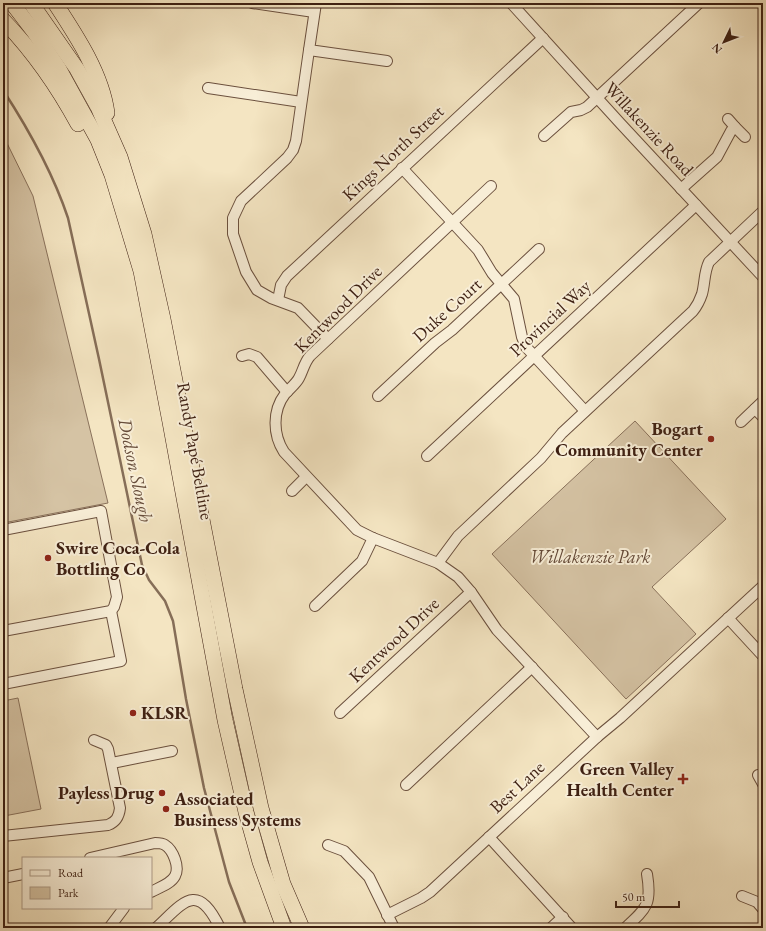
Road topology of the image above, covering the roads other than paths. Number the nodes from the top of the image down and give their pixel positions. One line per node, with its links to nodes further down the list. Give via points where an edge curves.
1 (12, 3): 30 (highway, Randy Papé Beltline, via 59,69 100,147 112,176 141,271)
2 (31, 3): 15 (highway, Randy Papé Beltline, via 77,69)
3 (55, 3): 15 (highway, via 91,62 106,106)
4 (252, 3): 7 (street)
5 (511, 3): 9 (street, Willakenzie Road)
6 (699, 3): 13 (street)
7 (315, 7): 10 (street)
8 (3, 20): 30 (highway, via 46,72 89,143 105,180)
9 (542, 38): 13 (street, Willakenzie Road); 18 (street, Kings North Street)
10 (309, 50): 11 (street); 14 (street)
11 (388, 61)
12 (208, 88): 14 (street)
13 (597, 98): 16 (street, via 584,110 568,114); 20 (street, Willakenzie Road)
14 (301, 102): 28 (street, via 293,150 241,201 233,218 234,239 250,280 262,294)
15 (110, 133): 70 (highway, Randy Papé Beltline, via 144,234 237,696 261,808)
16 (544, 136)
17 (745, 137): 20 (street, via 732,123 731,131 717,156)
18 (402, 168): 23 (street); 28 (street, Kings North Street, via 287,276 281,285)
19 (492, 186): 23 (street, Kentwood Drive)
20 (681, 189): 21 (street, Willakenzie Road)
21 (696, 205): 24 (street, Willakenzie Road); 32 (street, Provincial Way)
22 (763, 211): 24 (street)
23 (453, 223): 27 (street, via 480,252); 29 (street, Kentwood Drive)
24 (731, 242): 26 (street, Willakenzie Road); 37 (street, via 707,266 702,294 693,311)
25 (539, 249): 27 (street, Duke Court)
26 (763, 276)
27 (502, 284): 32 (street, via 516,302 524,342); 34 (street, Duke Court)
28 (278, 300): 29 (street, via 301,310)
29 (328, 339): 33 (street, Kentwood Drive, via 308,358 298,380)
30 (157, 353): 80 (highway, Randy Papé Beltline, via 225,720 260,862)
31 (242, 356): 33 (street, via 257,356)
32 (534, 356): 37 (street); 40 (street, Provincial Way)
33 (287, 392): 41 (street, Kentwood Drive, via 276,414 277,438 284,452)
34 (378, 396)
35 (763, 402): 36 (street)
36 (755, 409): 38 (street); 39 (street)
37 (585, 411): 45 (street, via 562,432 541,458 458,536)
38 (763, 417)
39 (741, 422)
40 (427, 456)
41 (306, 477): 42 (street); 44 (street, Kentwood Drive, via 355,528)
42 (292, 491)
43 (3, 530): 49 (street, via 101,511 117,596)
44 (373, 538): 45 (street, Kentwood Drive); 48 (street, via 362,561)
45 (438, 563): 47 (street, Kentwood Drive, via 458,577)
46 (763, 586): 50 (street, Best Lane)
47 (471, 592): 53 (street, Kentwood Drive, via 493,625); 55 (street, Kentwood Drive)
48 (315, 606)
49 (111, 611): 51 (street); 54 (street, via 121,661)
50 (728, 618): 52 (street); 56 (street, Best Lane)
51 (3, 631)
52 (763, 656)
53 (532, 667): 56 (street, Kentwood Drive); 62 (street)
54 (3, 684)
55 (340, 713)
56 (597, 737): 64 (street, Best Lane)
57 (94, 740): 59 (street, via 108,747)
58 (172, 751): 59 (street)
59 (112, 763): 63 (street, via 120,808 119,816 113,823)
60 (758, 775): 61 (street)
61 (763, 784)
62 (406, 785)
63 (3, 836)
64 (489, 837): 75 (street, Best Lane, via 427,895); 76 (street)
65 (328, 845): 75 (street, via 344,851 366,875)
66 (94, 857): 71 (street, via 161,843 171,851 177,870 172,880)
67 (22, 874): 69 (street)
68 (647, 874): 86 (street, via 650,890 647,905)
69 (3, 878)
70 (283, 884): 81 (highway, Randy Papé Beltline); 82 (highway)
71 (152, 891)
72 (742, 896): 74 (street, via 757,902)
73 (123, 909): 77 (street)
74 (763, 909)
75 (387, 915): 83 (street)
76 (563, 917): 84 (street); 85 (street)
77 (109, 928)
78 (156, 928): 79 (street, via 182,903 192,900 205,905)
79 (220, 928)
80 (284, 928)
81 (302, 928)
82 (307, 928)
83 (394, 928)
84 (551, 928)
85 (572, 928)
86 (625, 928)

